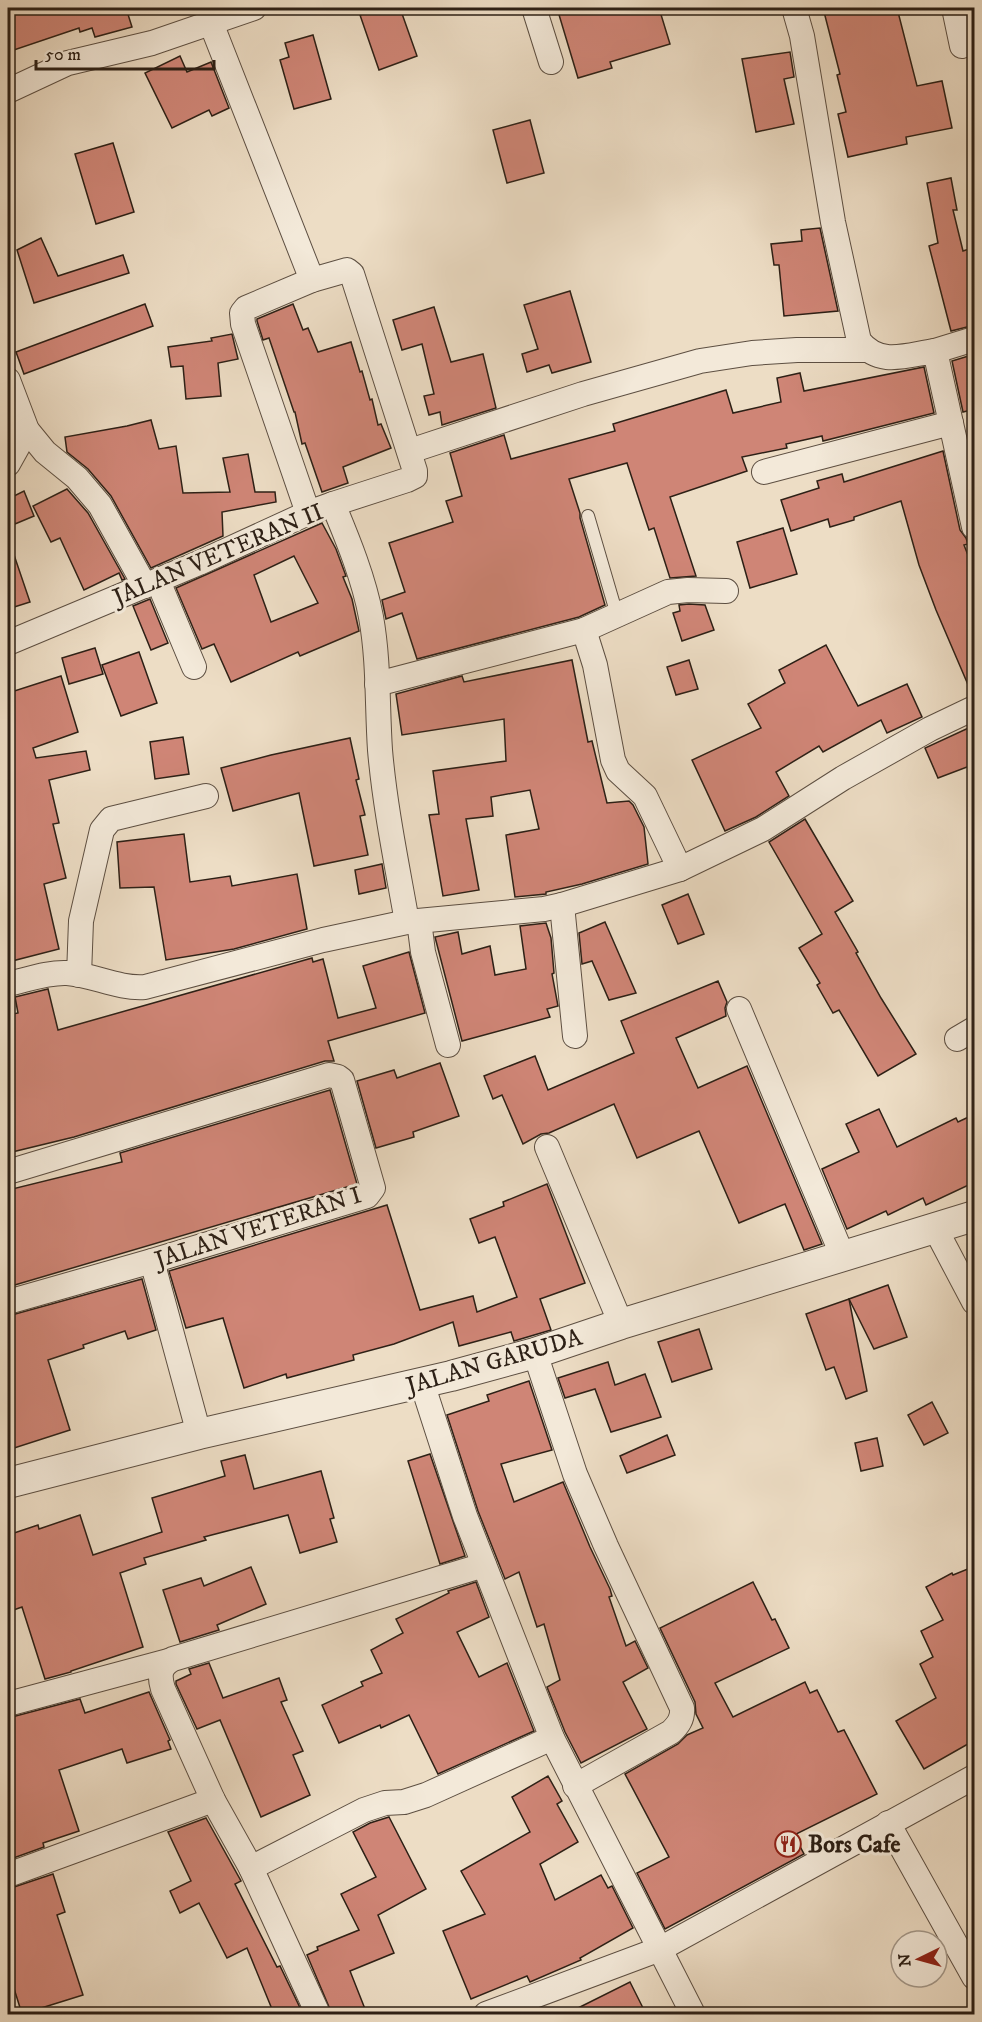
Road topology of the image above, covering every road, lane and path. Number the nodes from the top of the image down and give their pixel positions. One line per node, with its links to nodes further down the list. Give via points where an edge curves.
1 (534, 8): 6 (street)
2 (794, 8): 10 (street, via 855,327)
3 (954, 8): 5 (street)
4 (232, 13): 7 (street, via 152,43 68,63); 8 (street)
5 (962, 46)
6 (551, 62)
7 (8, 91)
8 (312, 280): 15 (street, via 343,271 352,274); 19 (street, via 246,308 242,316)
9 (975, 339): 11 (street)
10 (866, 350): 11 (street, via 889,358); 15 (street, via 797,350 700,361)
11 (935, 351): 13 (street)
12 (8, 381): 14 (street)
13 (951, 423): 17 (street); 21 (street)
14 (27, 430): 16 (street); 22 (street, via 100,505)
15 (410, 451): 18 (street, via 414,476)
16 (8, 464)
17 (764, 472)
18 (333, 504): 19 (street, JALAN VETERAN II); 28 (street, JALAN VETERAN II, via 371,615)
19 (308, 513): 22 (street, JALAN VETERAN II)
20 (588, 516): 24 (lane)
21 (975, 527)
22 (151, 584): 26 (street, JALAN VETERAN II); 27 (street)
23 (726, 591): 24 (street, via 668,592)
24 (617, 615): 25 (street)
25 (584, 630): 28 (street); 31 (street, via 595,665 613,760 618,771 645,796)
26 (8, 643)
27 (194, 667)
28 (377, 684): 33 (street, JALAN VETERAN II, via 392,837)
29 (975, 708): 31 (street, via 843,778 763,829)
30 (206, 796): 34 (street, via 111,819 102,830 81,921)
31 (680, 869): 32 (street)
32 (562, 905): 33 (street); 37 (street)
33 (413, 922): 34 (street, via 323,940 145,987 123,987); 38 (street, JALAN VETERAN II)
34 (80, 975): 35 (street, via 45,975)
35 (8, 984)
36 (739, 1009): 43 (street)
37 (575, 1036)
38 (448, 1046)
39 (547, 1147): 47 (street)
40 (8, 1172): 44 (street, JALAN VETERAN I, via 329,1075 342,1080 372,1180 369,1195)
41 (975, 1216): 42 (street, JALAN GARUDA)
42 (935, 1228): 43 (street, JALAN GARUDA); 46 (street)
43 (843, 1257): 47 (street, JALAN GARUDA)
44 (152, 1261): 45 (street, JALAN VETERAN I); 50 (street)
45 (8, 1302)
46 (975, 1302)
47 (621, 1324): 48 (street, JALAN GARUDA)
48 (535, 1353): 49 (street, JALAN GARUDA); 57 (street, via 575,1474 682,1708 680,1722 671,1732)
49 (422, 1383): 50 (street, JALAN GARUDA); 52 (street)
50 (199, 1434): 51 (street, JALAN GARUDA)
51 (8, 1483)
52 (484, 1565): 53 (street); 55 (street)
53 (168, 1661): 54 (street); 58 (street, via 160,1670 163,1689)
54 (8, 1704)
55 (552, 1738): 57 (street); 60 (street, via 426,1796 364,1810)
56 (975, 1777): 59 (street)
57 (575, 1786): 62 (street)
58 (213, 1800): 60 (street); 61 (street)
59 (888, 1823): 62 (street); 63 (street)
60 (251, 1868): 65 (street)
61 (8, 1875)
62 (660, 1949): 64 (street); 66 (street)
63 (975, 1977)
64 (493, 2013)
65 (318, 2014)
66 (693, 2014)

